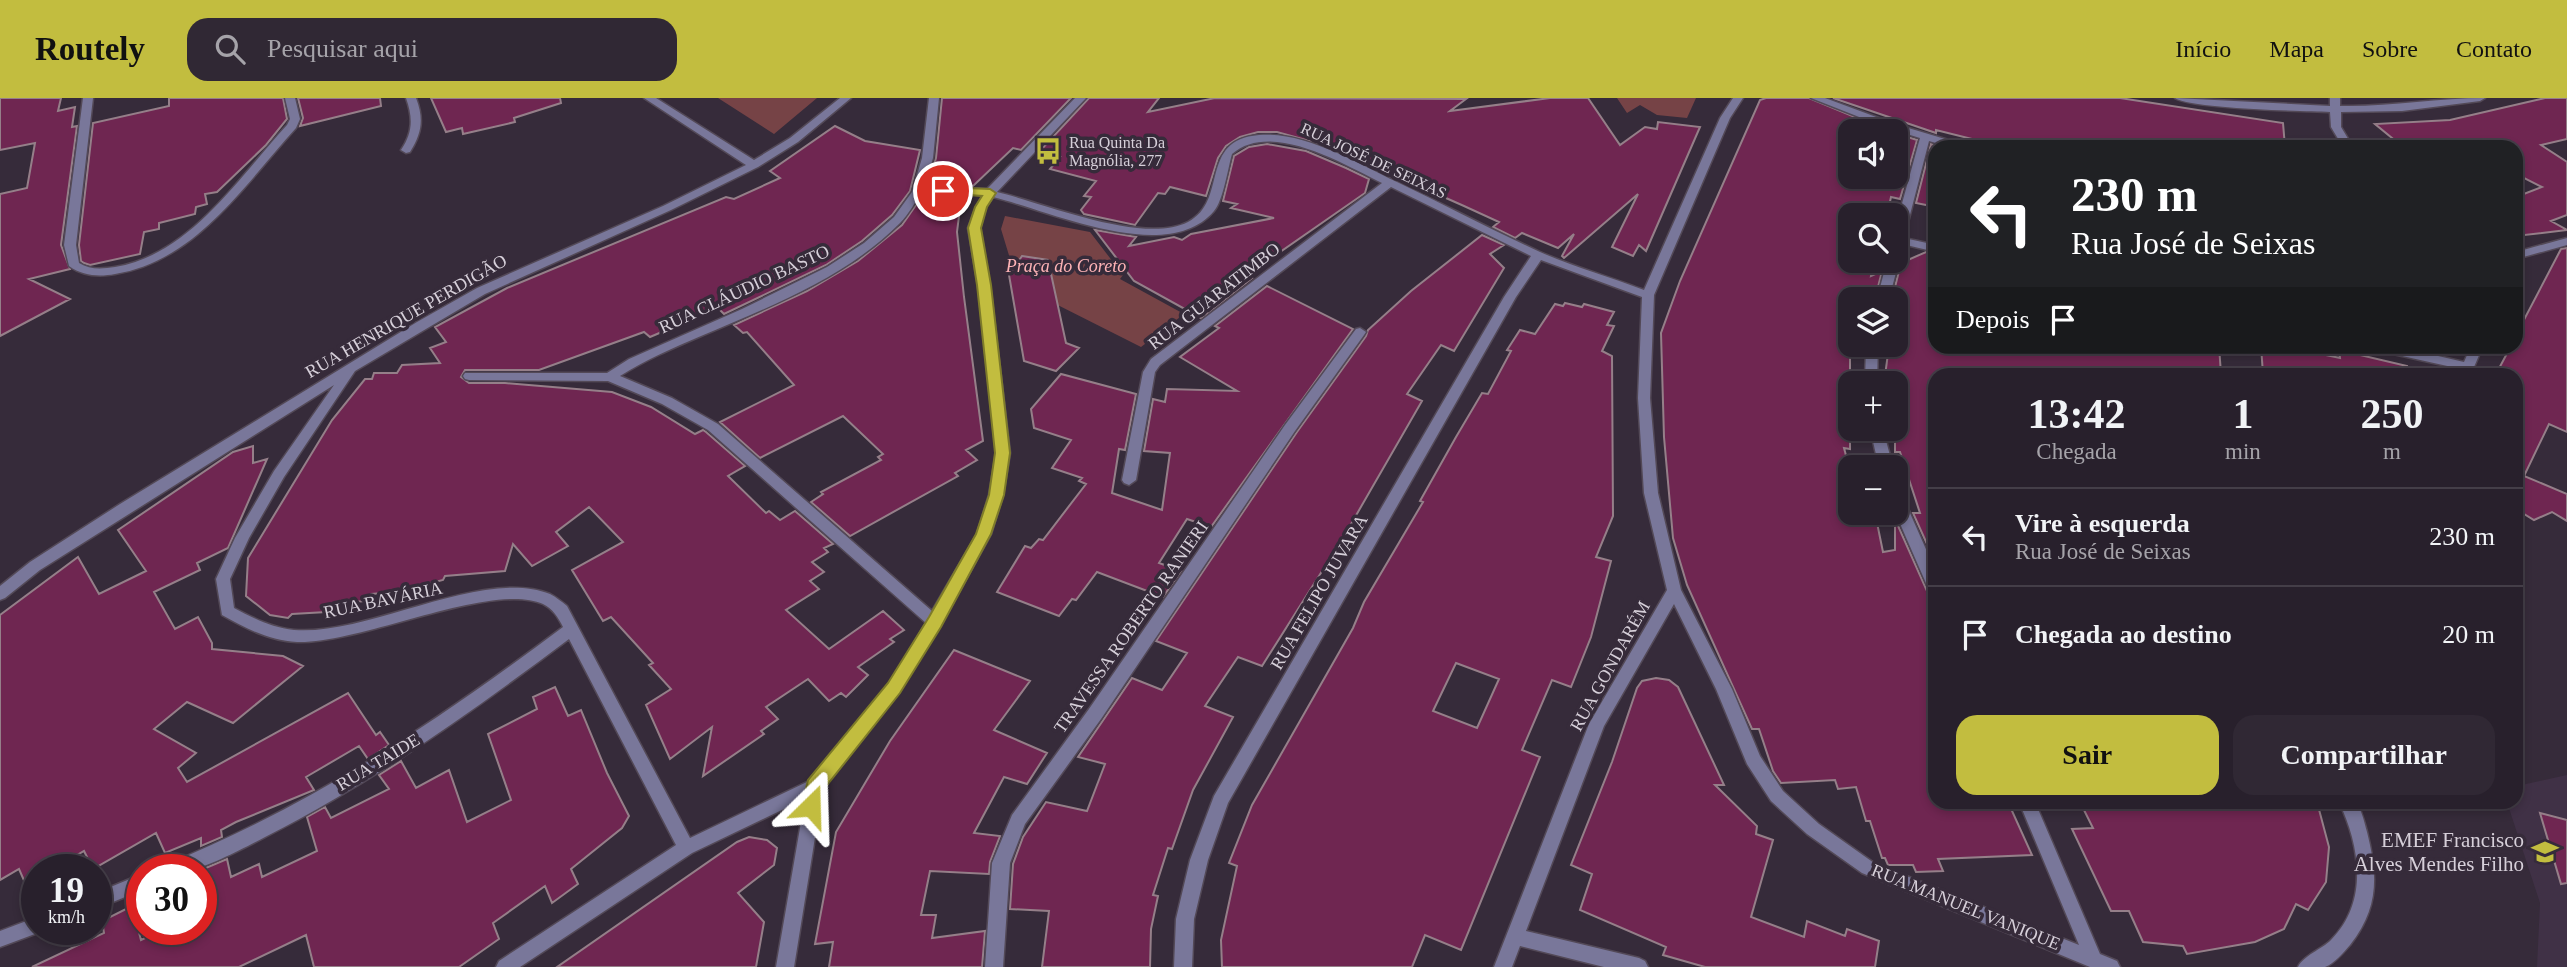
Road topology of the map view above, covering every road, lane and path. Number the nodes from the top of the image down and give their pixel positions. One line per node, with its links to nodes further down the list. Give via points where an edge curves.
1 (88, 98): 2 (street, via 70,245 73,264 83,272 117,272 148,264 175,250 292,126)
2 (290, 98)
3 (411, 98): 18 (street, via 419,118)
4 (670, 98): 13 (street)
5 (846, 98): 19 (street, RUA HENRIQUE PERDIGÃO)
6 (934, 98): 21 (street, RUA CLÁUDIO BASTO, via 930,144)
7 (1081, 98): 22 (street)
8 (1738, 98): 29 (street, RUA GONDARÉM)
9 (1816, 98): 15 (street)
10 (2180, 98): 14 (street)
11 (2335, 98): 14 (street)
12 (2480, 98): 14 (street, via 2438,106)
13 (653, 102): 19 (street)
14 (2333, 110): 17 (street)
15 (1924, 136): 16 (street); 23 (street)
16 (1937, 140)
17 (2344, 140)
18 (406, 150)
19 (754, 165): 32 (street, RUA HENRIQUE PERDIGÃO, via 481,291)
20 (1389, 183): 22 (street, RUA JOSÉ DE SEIXAS, via 1300,142 1270,136 1244,141 1227,153 1211,208 1197,222 1180,228 1126,228); 28 (street, RUA JOSÉ DE SEIXAS); 36 (street, RUA GUARATIMBO, via 1156,362 1150,372)
21 (919, 189): 22 (street, RUA JOSÉ DE SEIXAS); 35 (street, RUA CLÁUDIO BASTO, via 901,218 872,244 835,267 661,348)
22 (990, 193): 41 (street, via 974,228 1003,453 984,534)
23 (1908, 203)
24 (2567, 241): 27 (street)
25 (1908, 247): 26 (street)
26 (1928, 248)
27 (2523, 254)
28 (1538, 255): 29 (street, RUA JOSÉ DE SEIXAS); 55 (street, RUA FELIPO JUVARA, via 1220,801 1185,919)
29 (1648, 295): 39 (street, RUA GONDARÉM, via 1644,398 1651,493)
30 (1360, 332): 54 (street, TRAVESSA ROBERTO RANIERI, via 1018,820 1001,863)
31 (2404, 354): 33 (street)
32 (354, 365): 40 (street, RUA HENRIQUE PERDIGÃO, via 35,566); 42 (street, RUA BAVÁRIA, via 279,474 242,538 223,579 227,611 262,631 299,636 355,629 512,594 544,597 562,610)
33 (2455, 368)
34 (469, 376): 35 (street)
35 (610, 377): 41 (street, via 713,427)
36 (1129, 480)
37 (1908, 525): 38 (street)
38 (1928, 571)
39 (1674, 590): 49 (street, RUA GONDARÉM, via 1597,724); 51 (street, RUA MANUEL VANIQUE, via 1754,759 1777,796 1813,829 1868,868)
40 (0, 594)
41 (935, 622): 43 (street, via 894,688)
42 (570, 630): 46 (street, RUA BAVÁRIA); 47 (street, RUA TAIDE, via 473,703 373,768 251,836)
43 (815, 786): 46 (street); 53 (street)
44 (2030, 809): 51 (street)
45 (2352, 809): 59 (street, via 2367,880 2357,923 2325,960)
46 (686, 848): 52 (street)
47 (209, 854)
48 (21, 931): 50 (street)
49 (1515, 937): 56 (street, RUA GONDARÉM); 57 (street)
50 (0, 939)
51 (2094, 960): 58 (street, RUA MANUEL VANIQUE)
52 (505, 967)
53 (785, 967)
54 (995, 967)
55 (1183, 967)
56 (1503, 967)
57 (1639, 967)
58 (2112, 967)
59 (2307, 967)

